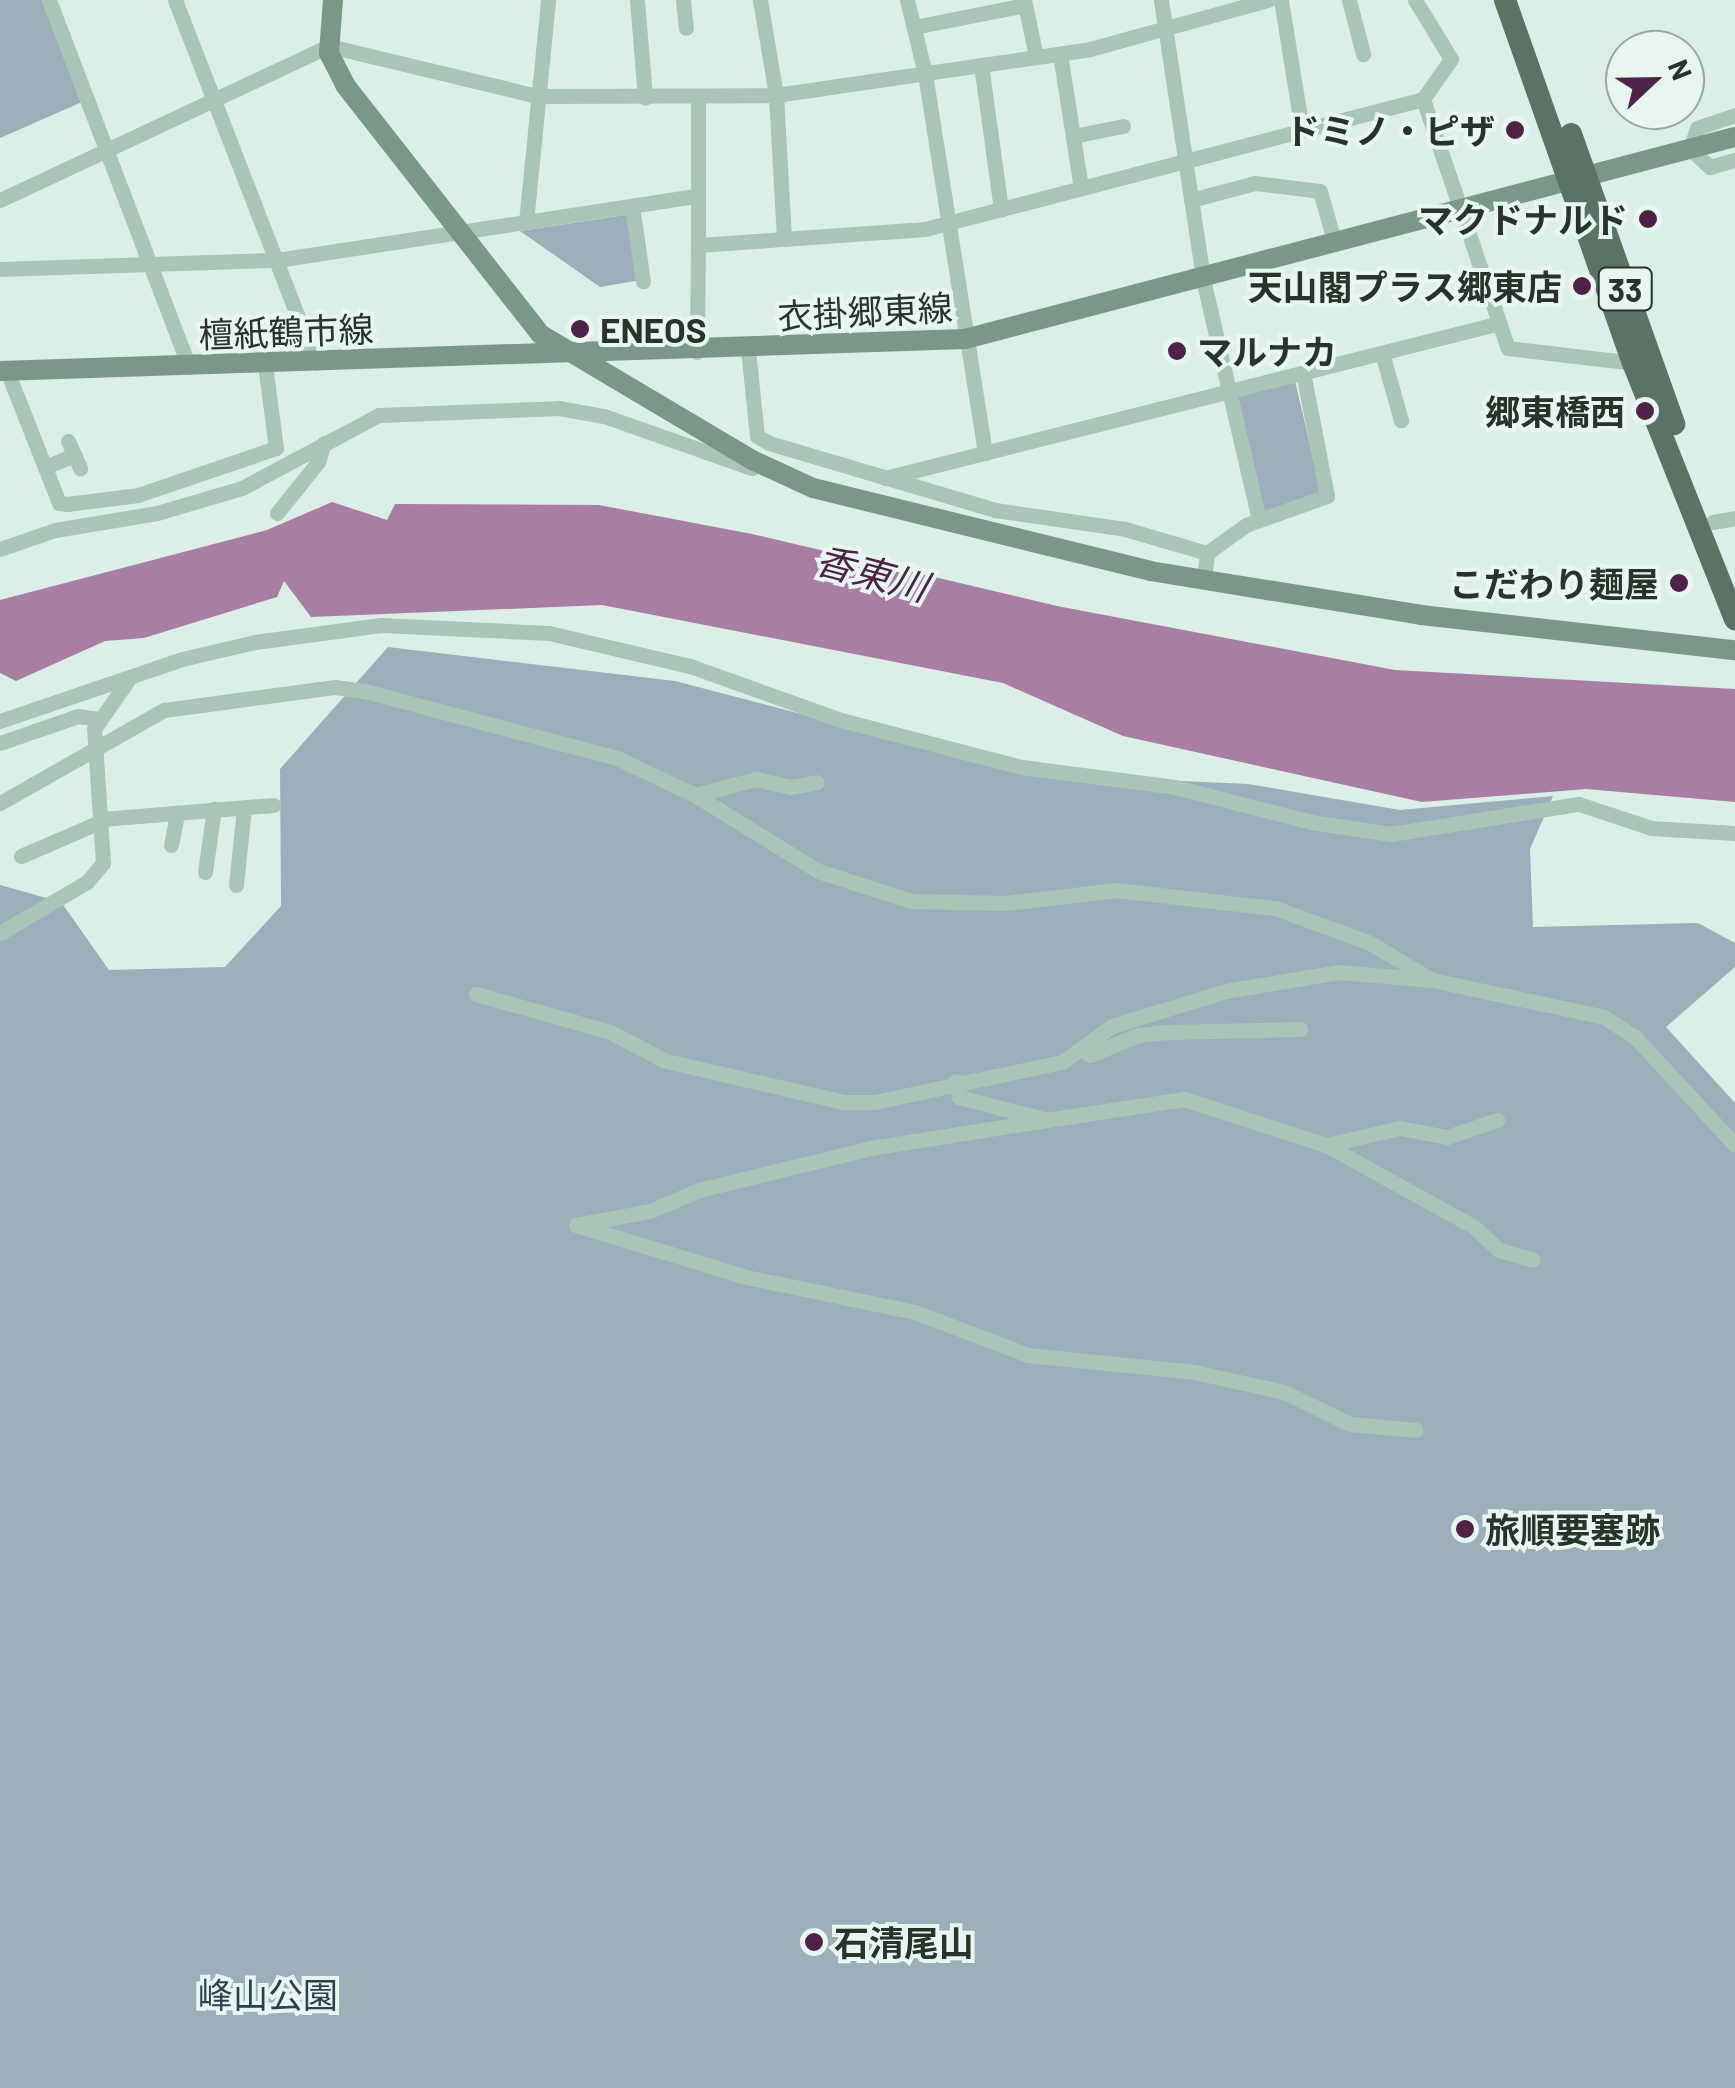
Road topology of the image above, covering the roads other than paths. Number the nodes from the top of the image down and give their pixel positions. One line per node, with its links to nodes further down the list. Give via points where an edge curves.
1 (49, 0): 38 (street)
2 (175, 0): 29 (street)
3 (333, 0): 20 (main road)
4 (548, 0): 27 (street)
5 (637, 0): 30 (street)
6 (682, 0): 17 (street)
7 (760, 0): 26 (street)
8 (907, 0): 18 (street)
9 (1161, 0): 19 (street)
10 (1268, 0): 19 (street)
11 (1282, 0): 34 (street)
12 (1349, 0): 22 (street)
13 (1415, 0): 31 (street, via 1451,59)
14 (1505, 0): 41 (main road, 33)
15 (1520, 0): 41 (main road, 33)
16 (1025, 3): 18 (street); 23 (street)
17 (686, 28)
18 (914, 28): 25 (street)
19 (1166, 29): 21 (street); 40 (street)
20 (329, 46): 27 (street); 29 (street); 51 (main road, via 345,85)
21 (1060, 54): 23 (street); 35 (street)
22 (1364, 54)
23 (1036, 56): 24 (street)
24 (981, 65): 25 (street); 47 (street)
25 (925, 74): 26 (street); 50 (street)
26 (776, 94): 28 (street); 52 (street)
27 (538, 96): 30 (street); 49 (street)
28 (698, 96): 30 (street); 43 (street)
29 (214, 98): 38 (street); 55 (street)
30 (645, 98)
31 (1422, 99): 34 (street); 48 (street)
32 (1735, 114): 37 (street, via 1697,128)
33 (1123, 126): 35 (street)
34 (1302, 130): 40 (street)
35 (1073, 136): 42 (street)
36 (1735, 138): 37 (main road, 衣掛郷東線)
37 (1690, 149): 39 (street, via 1710,167); 41 (main road, 衣掛郷東線)
38 (106, 150): 44 (street); 56 (street)
39 (1735, 160)
40 (1186, 162): 42 (street); 45 (street)
41 (1576, 179): 48 (main road, 衣掛郷東線); 66 (main road, 33); 82 (main road, 33)
42 (1082, 188): 47 (street)
43 (697, 196): 46 (street); 54 (street)
44 (0, 200)
45 (1191, 200): 53 (street, via 1255,183 1320,191); 58 (street)
46 (632, 206): 49 (street); 59 (street)
47 (1001, 210): 50 (street)
48 (1462, 210): 53 (main road, 衣掛郷東線); 60 (street)
49 (526, 222): 51 (street)
50 (948, 224): 52 (street); 61 (street)
51 (459, 233): 55 (street); 65 (main road, via 540,334)
52 (784, 239): 54 (street)
53 (1336, 244): 58 (main road, 衣掛郷東線)
54 (698, 245): 63 (street)
55 (276, 260): 56 (street); 67 (street)
56 (149, 264): 57 (street); 69 (street)
57 (0, 269)
58 (1203, 279): 61 (main road, 衣掛郷東線); 72 (street)
59 (643, 281)
60 (1500, 323): 64 (street); 66 (street, via 1508,348)
61 (965, 339): 62 (main road, 衣掛郷東線); 75 (street)
62 (748, 350): 63 (main road, 衣掛郷東線); 78 (street, via 757,436)
63 (698, 352): 65 (main road, 衣掛郷東線)
64 (1382, 353): 71 (street); 73 (street)
65 (573, 355): 67 (main road, 檀紙鶴市線); 79 (main road)
66 (1634, 362): 87 (main road, 33)
67 (316, 364): 68 (main road, 檀紙鶴市線)
68 (265, 365): 69 (main road, 檀紙鶴市線); 77 (street, via 276,448 254,460 138,495 66,504 59,503)
69 (189, 366): 70 (main road, 檀紙鶴市線)
70 (4, 371): 77 (street)
71 (1303, 373): 72 (street); 81 (street, via 1327,496)
72 (1230, 392): 75 (street); 81 (street)
73 (1400, 420)
74 (324, 443): 79 (street, via 379,415 558,408 604,416); 80 (street, via 318,462); 83 (street, via 272,476 202,502 56,530)
75 (985, 453): 78 (street)
76 (74, 454): 77 (street)
77 (45, 467)
78 (885, 478): 84 (street, via 995,510 1125,528)
79 (813, 488): 86 (main road)
80 (277, 513)
81 (1259, 519): 84 (street)
82 (1724, 520): 85 (main road, 33)
83 (0, 550)
84 (1207, 552): 86 (street)
85 (1735, 577)
86 (1204, 578): 90 (main road, via 1421,614)
87 (1735, 619)
88 (295, 622): 89 (street)
89 (256, 642): 91 (street); 104 (street, via 381,625 549,633 690,666 840,720 1022,767 1175,787 1311,822 1391,834 1442,831 1558,804 1593,804 1651,828)
90 (1735, 650)
91 (128, 680): 92 (street); 93 (street)
92 (99, 719): 94 (street, via 78,716); 95 (street)
93 (0, 721)
94 (0, 743)
95 (95, 750): 97 (street, via 164,710 335,687 495,721 617,758); 98 (street); 103 (street)
96 (816, 782): 97 (street, via 790,787 756,779)
97 (696, 795): 110 (street, via 818,871 911,901 1006,903 1116,890 1274,908 1370,943)
98 (0, 803)
99 (274, 804): 100 (street)
100 (244, 807): 101 (street); 108 (street)
101 (214, 810): 102 (street); 107 (street)
102 (176, 812): 103 (street); 105 (street)
103 (102, 820): 106 (street); 109 (street, via 103,863 86,882)
104 (1735, 834)
105 (171, 845)
106 (21, 856)
107 (205, 872)
108 (236, 885)
109 (0, 934)
110 (1432, 980): 113 (street, via 1307,974 1147,1012); 117 (street, via 1604,1017 1635,1037)
111 (476, 994): 114 (street, via 610,1032 666,1061 844,1102 875,1102)
112 (1300, 1029): 113 (street, via 1152,1034 1090,1055)
113 (1081, 1048): 114 (street, via 1062,1062)
114 (956, 1081): 115 (street, via 959,1097)
115 (1046, 1120): 118 (street, via 1184,1099); 120 (street, via 870,1148 698,1190 650,1211 576,1225 746,1278 915,1312 1028,1356 1194,1372 1284,1392 1350,1424)
116 (1497, 1120): 118 (street, via 1447,1138 1400,1128)
117 (1735, 1144)
118 (1326, 1145): 119 (street, via 1473,1226 1499,1250)
119 (1533, 1260)
120 (1416, 1430)

